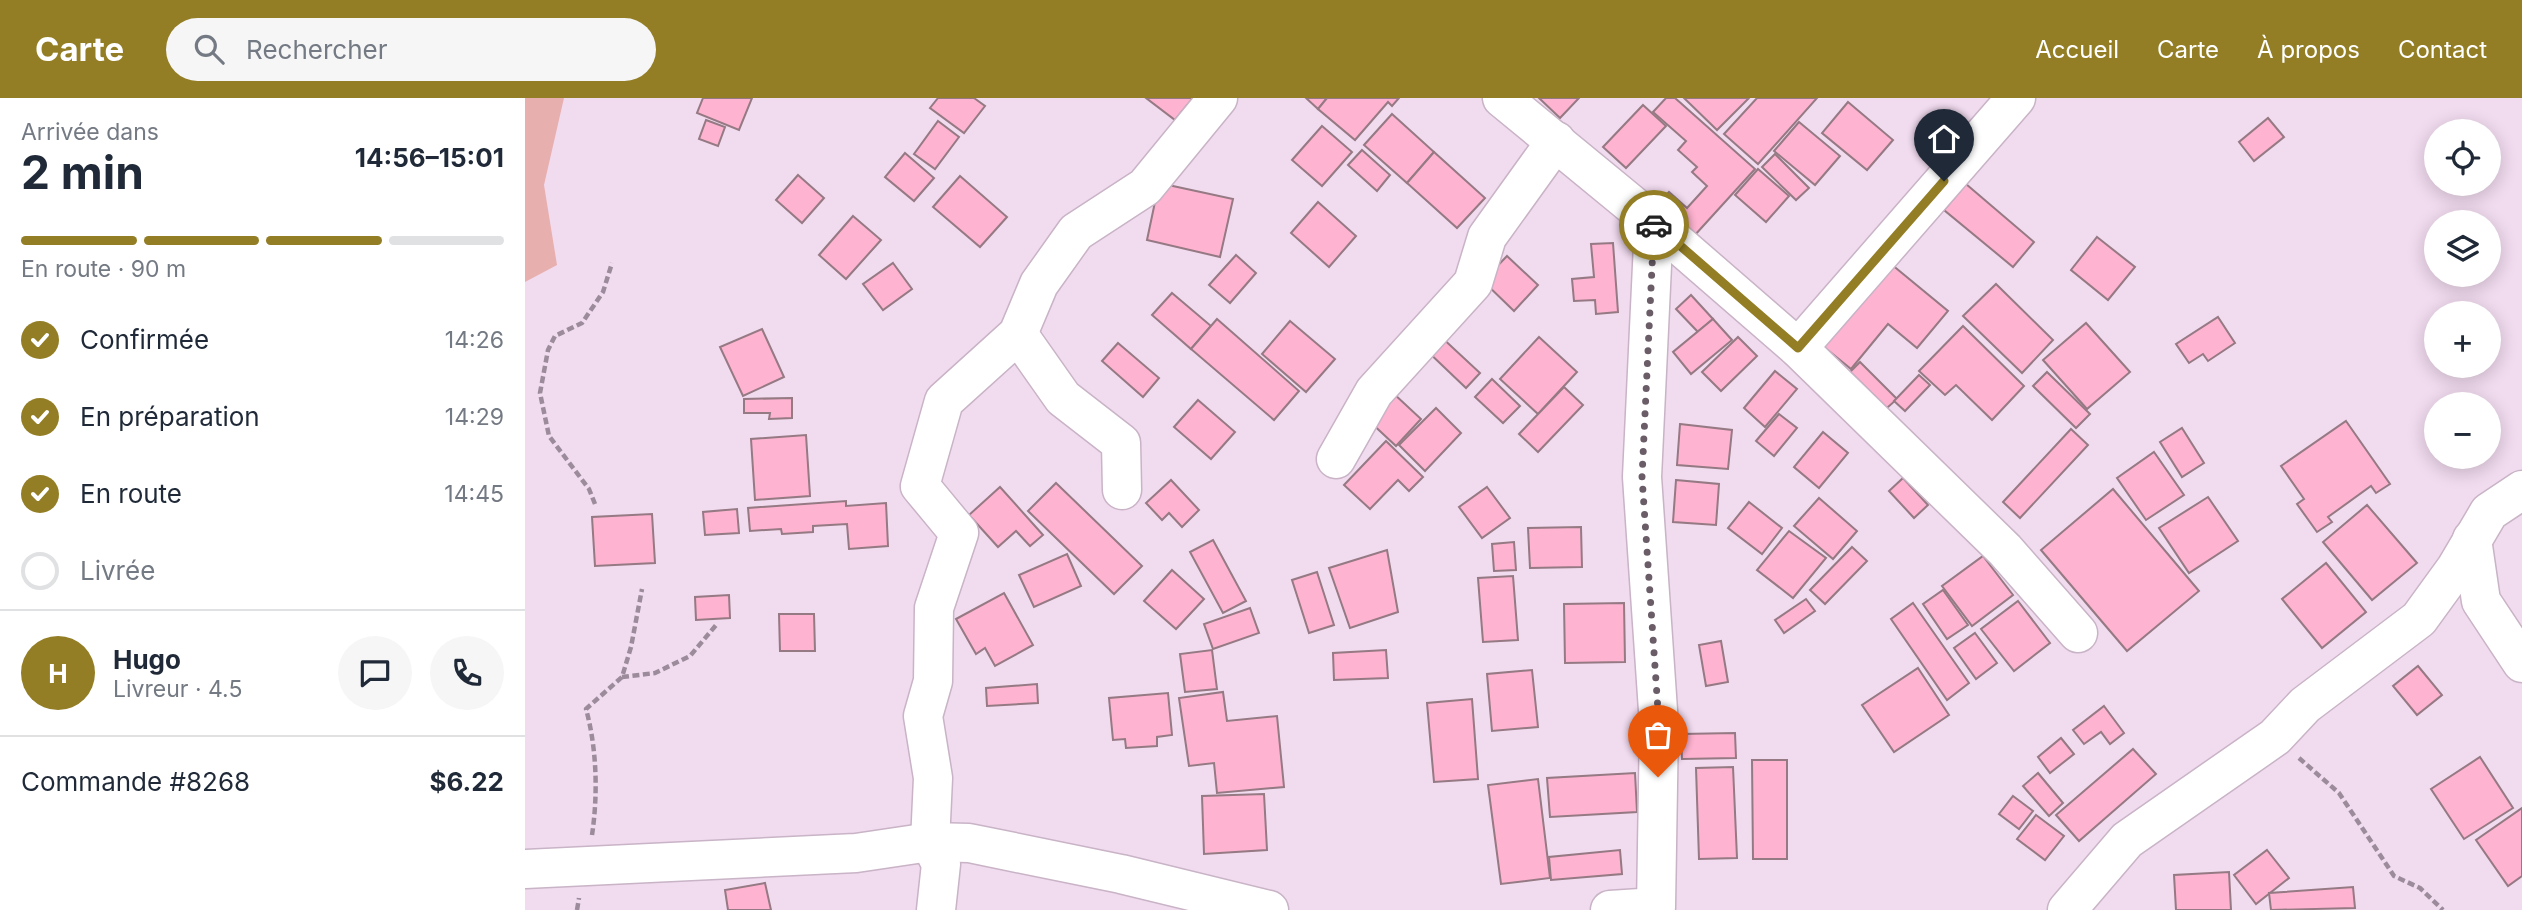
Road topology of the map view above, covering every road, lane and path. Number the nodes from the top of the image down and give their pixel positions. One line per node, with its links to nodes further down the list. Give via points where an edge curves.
1 (1217, 98): 7 (street, via 1145,187 1076,232 1039,284)
2 (1502, 98): 4 (street)
3 (2017, 98): 8 (street)
4 (1556, 141): 5 (street); 9 (street, via 1487,237 1473,283 1374,392)
5 (1654, 223): 8 (street); 25 (street, via 1642,477 1659,725 1656,907)
6 (612, 263): 12 (path, via 603,292 582,323 555,336 540,393 549,436)
7 (1018, 334): 10 (street, via 1063,398 1121,443); 20 (street, via 944,401 921,485 959,533 935,608 933,681 923,716 933,778)
8 (1798, 348): 16 (street, via 2005,550)
9 (1336, 459)
10 (1122, 490)
11 (2522, 490): 13 (street, via 2489,512)
12 (595, 504)
13 (2472, 539): 17 (street, via 2481,601); 19 (street, via 2419,619 2305,705)
14 (642, 589): 18 (path)
15 (717, 624): 18 (path, via 690,656 655,673)
16 (2078, 633)
17 (2522, 663)
18 (622, 677): 21 (path, via 586,709 596,808)
19 (2275, 737): 26 (street, via 2127,840); 27 (path, via 2339,793 2395,876 2420,888)
20 (930, 842): 21 (street, via 856,853); 23 (street, via 941,864); 24 (street, via 969,843)
21 (587, 867): 22 (street)
22 (525, 869)
23 (936, 910)
24 (1269, 910)
25 (1610, 910)
26 (2067, 910)
27 (2443, 910)

